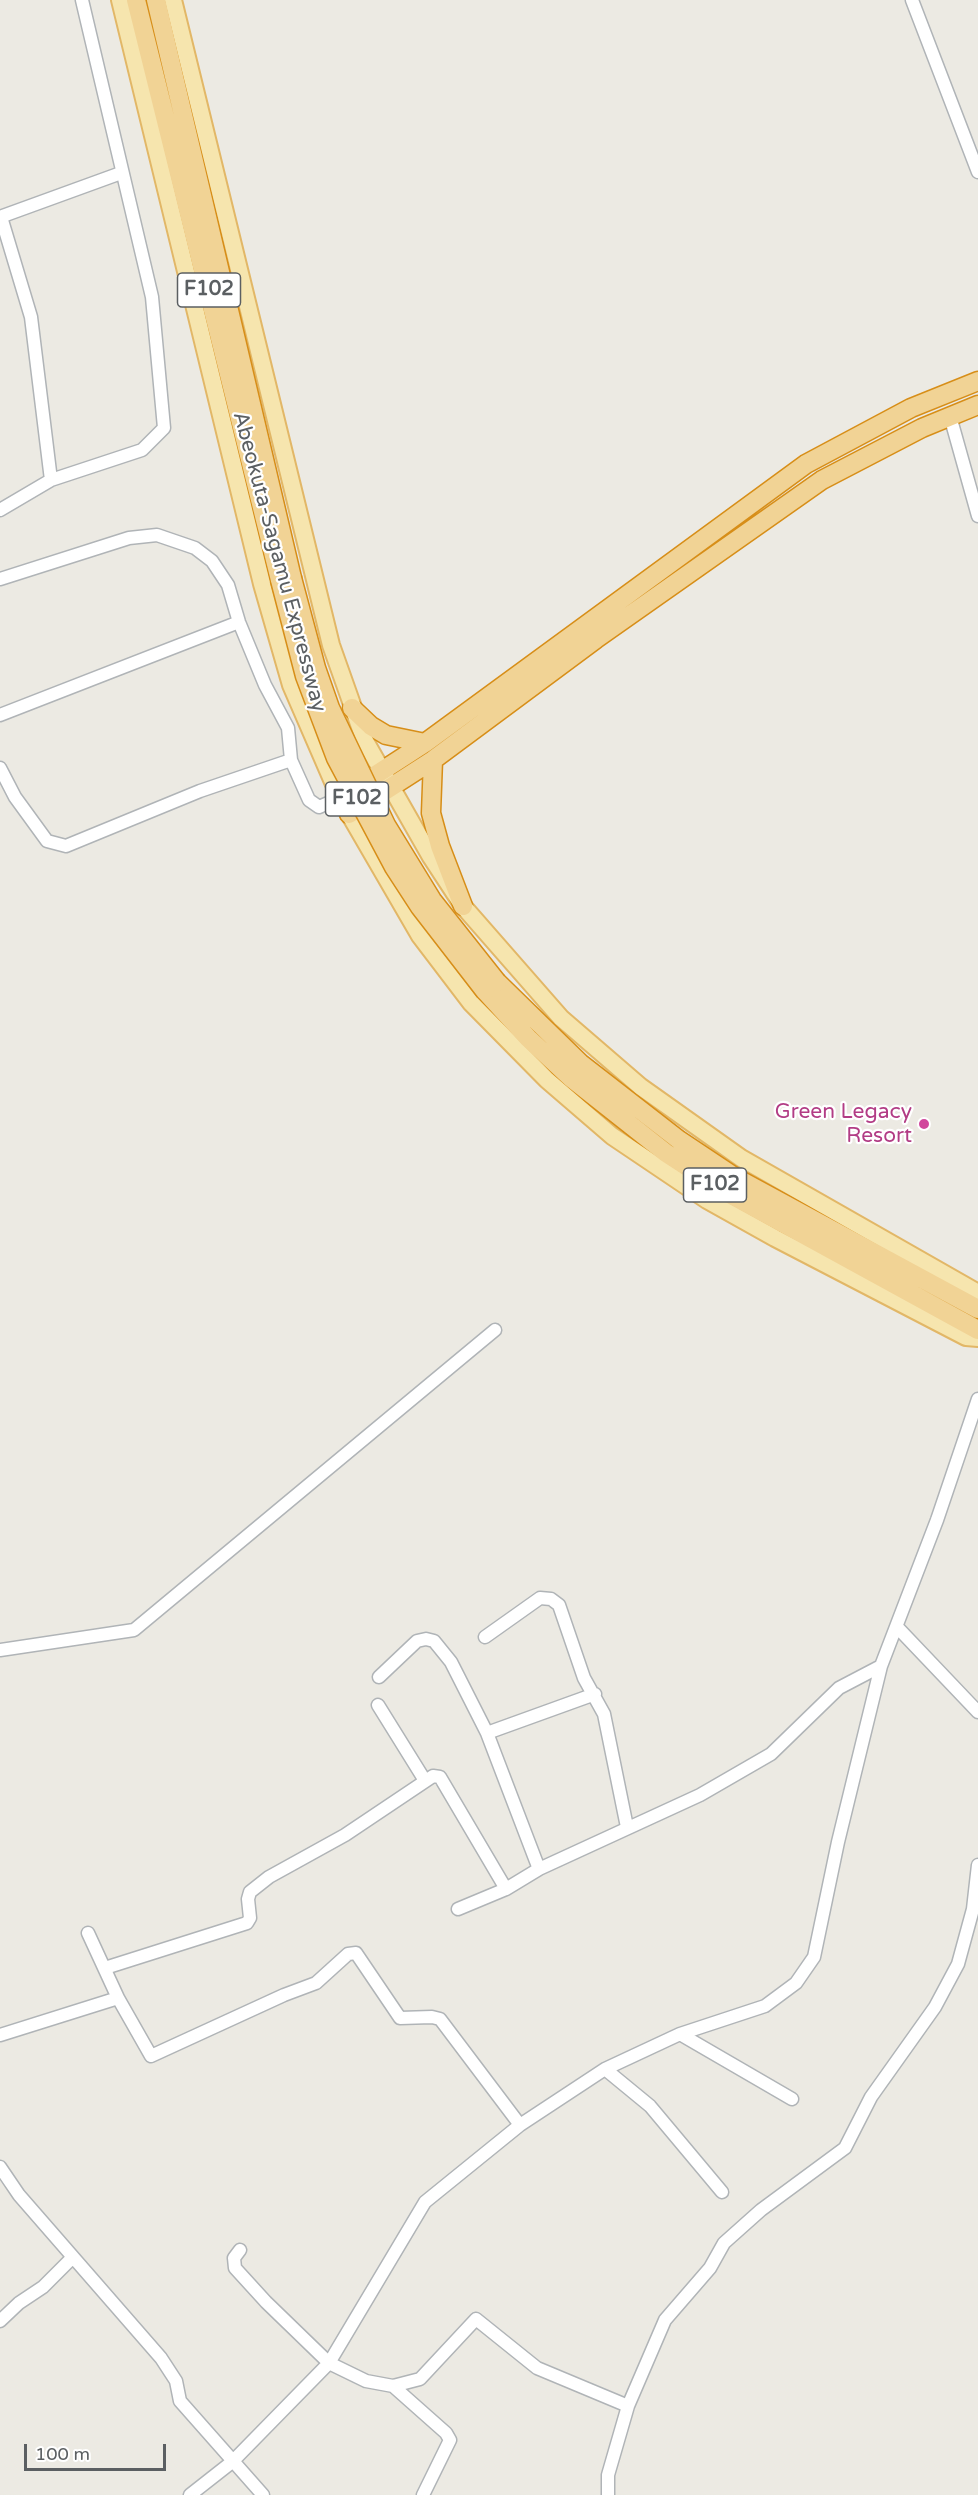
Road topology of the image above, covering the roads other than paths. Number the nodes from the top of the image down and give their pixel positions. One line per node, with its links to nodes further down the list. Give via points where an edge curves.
1 (82, 0): 9 (street)
2 (120, 0): 7 (main road)
3 (136, 0): 7 (highway, Abeokuta-Sagamu Expressway / F102)
4 (156, 0): 7 (highway, Abeokuta-Sagamu Expressway / F102)
5 (173, 0): 7 (main road)
6 (912, 0): 8 (street)
7 (180, 137): 21 (main road); 29 (main road, via 268,606 291,685); 32 (highway, Abeokuta-Sagamu Expressway / F102, bridge, via 286,579 330,708 376,807 432,900)
8 (978, 172)
9 (121, 173): 10 (street, via 16,208); 16 (street, via 152,297 164,428 142,450)
10 (1, 217): 16 (street, via 31,317)
11 (978, 381): 13 (highway)
12 (978, 405): 14 (highway)
13 (911, 408): 15 (highway); 23 (highway, via 806,464)
14 (950, 416): 15 (highway); 18 (street)
15 (922, 429): 25 (highway, via 822,480)
16 (51, 480): 17 (street)
17 (0, 510)
18 (978, 516)
19 (0, 579): 20 (street, via 129,538 157,535 176,539 212,561 228,585)
20 (239, 622): 22 (street); 24 (street, via 288,728)
21 (352, 708): 23 (highway, via 386,735); 27 (main road)
22 (0, 716)
23 (425, 743): 27 (highway)
24 (291, 760): 26 (street, via 200,791 66,846 47,841 15,797); 29 (street, via 309,800 320,807)
25 (433, 760): 28 (highway); 31 (highway, via 431,813)
26 (0, 768)
27 (381, 772): 28 (main road); 29 (highway)
28 (391, 788): 30 (highway); 31 (main road, via 430,857)
29 (340, 798): 30 (main road)
30 (349, 814): 37 (main road, via 420,936 471,1003 547,1080 612,1136 707,1200 775,1238 966,1337)
31 (464, 906): 33 (main road, via 561,1018 641,1087 741,1158)
32 (491, 986): 34 (highway, Abeokuta-Sagamu Expressway / F102, via 580,1063 679,1140 736,1178); 36 (highway, Abeokuta-Sagamu Expressway / F102, via 528,1038 571,1078 666,1153 726,1192)
33 (978, 1293)
34 (978, 1309)
35 (495, 1330): 41 (street, via 134,1630)
36 (978, 1330)
37 (978, 1338)
38 (978, 1398): 39 (street)
39 (897, 1627): 42 (street); 46 (street)
40 (485, 1637): 44 (street, via 540,1598 551,1599 559,1605 584,1678)
41 (0, 1650)
42 (881, 1666): 49 (street, via 839,1688 771,1754 700,1796); 57 (street, via 814,1957 796,1983 765,2006)
43 (379, 1677): 47 (street, via 417,1641 434,1641 451,1662)
44 (595, 1694): 47 (street); 49 (street, via 604,1714)
45 (378, 1705): 48 (street)
46 (978, 1712)
47 (487, 1733): 51 (street)
48 (424, 1779): 52 (street, via 440,1777); 55 (street, via 345,1835 269,1877 250,1892 247,1923)
49 (627, 1827): 51 (street)
50 (978, 1865): 69 (street, via 973,1909 958,1964 935,2007 872,2097 845,2148 761,2210 724,2243 710,2268 665,2320)
51 (539, 1869): 52 (street)
52 (506, 1889): 53 (street)
53 (458, 1909)
54 (88, 1933): 55 (street)
55 (105, 1968): 56 (street)
56 (118, 1998): 58 (street); 61 (street, via 151,2056 316,1983 348,1954 356,1953 400,2018 440,2019)
57 (680, 2034): 59 (street); 60 (street)
58 (0, 2035)
59 (605, 2069): 61 (street); 63 (street, via 650,2106)
60 (792, 2099)
61 (520, 2125): 67 (street, via 425,2202)
62 (0, 2167): 65 (street)
63 (722, 2192)
64 (240, 2250): 67 (street, via 234,2258 235,2268)
65 (73, 2257): 66 (street, via 43,2288); 70 (street, via 161,2358 176,2381 180,2400)
66 (0, 2321)
67 (329, 2363): 68 (street, via 366,2381); 70 (street)
68 (393, 2386): 69 (street, via 420,2379 476,2319 537,2368); 73 (street, via 450,2440)
69 (628, 2406): 74 (street, via 608,2475)
70 (232, 2462): 71 (street); 72 (street)
71 (190, 2495)
72 (263, 2495)
73 (423, 2495)
74 (608, 2495)

